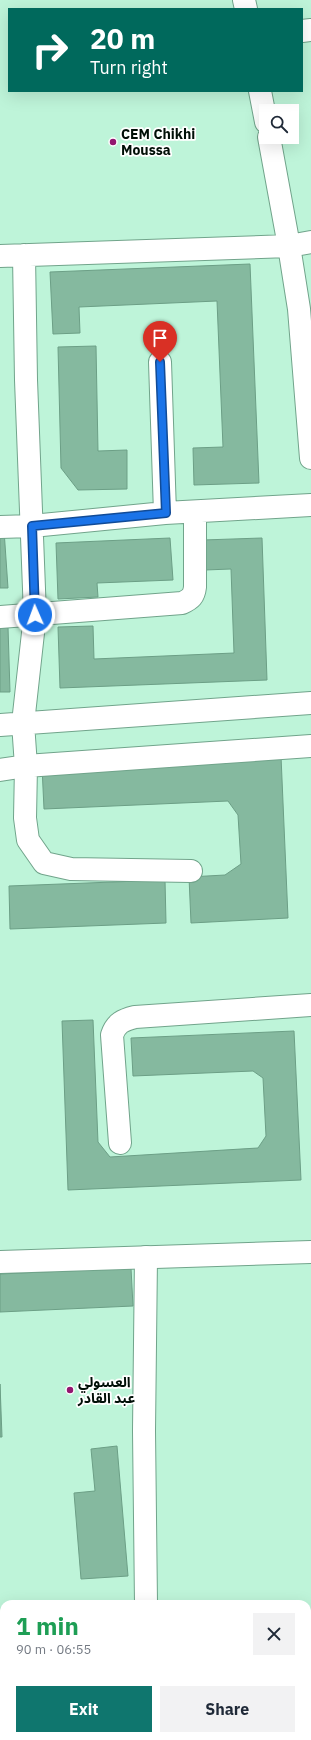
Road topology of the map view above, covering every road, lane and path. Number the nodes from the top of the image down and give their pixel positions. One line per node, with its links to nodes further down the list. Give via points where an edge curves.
1 (260, 92): 2 (street)
2 (263, 104)
3 (270, 144): 5 (street)
4 (311, 242): 5 (street)
5 (289, 246): 6 (street); 9 (street)
6 (24, 255): 7 (street); 14 (street)
7 (0, 256)
8 (160, 362): 13 (street)
9 (308, 405): 10 (street)
10 (311, 458)
11 (311, 505): 12 (street)
12 (196, 512): 13 (street); 16 (street, via 195,587 190,599 182,603)
13 (166, 513): 14 (street)
14 (32, 526): 15 (street); 16 (street)
15 (0, 527)
16 (35, 615): 17 (street); 19 (street)
17 (0, 616)
18 (311, 703): 19 (street)
19 (23, 723): 20 (street); 22 (street)
20 (0, 725)
21 (311, 746): 22 (street)
22 (26, 766): 23 (street); 24 (street, via 25,818 28,840 44,863 71,869)
23 (0, 770)
24 (191, 871)
25 (311, 1005): 26 (street, via 135,1017 125,1019 115,1026 112,1035)
26 (120, 1143)
27 (311, 1252): 28 (street)
28 (146, 1257): 29 (street); 30 (street)
29 (0, 1262)
30 (146, 1600)

